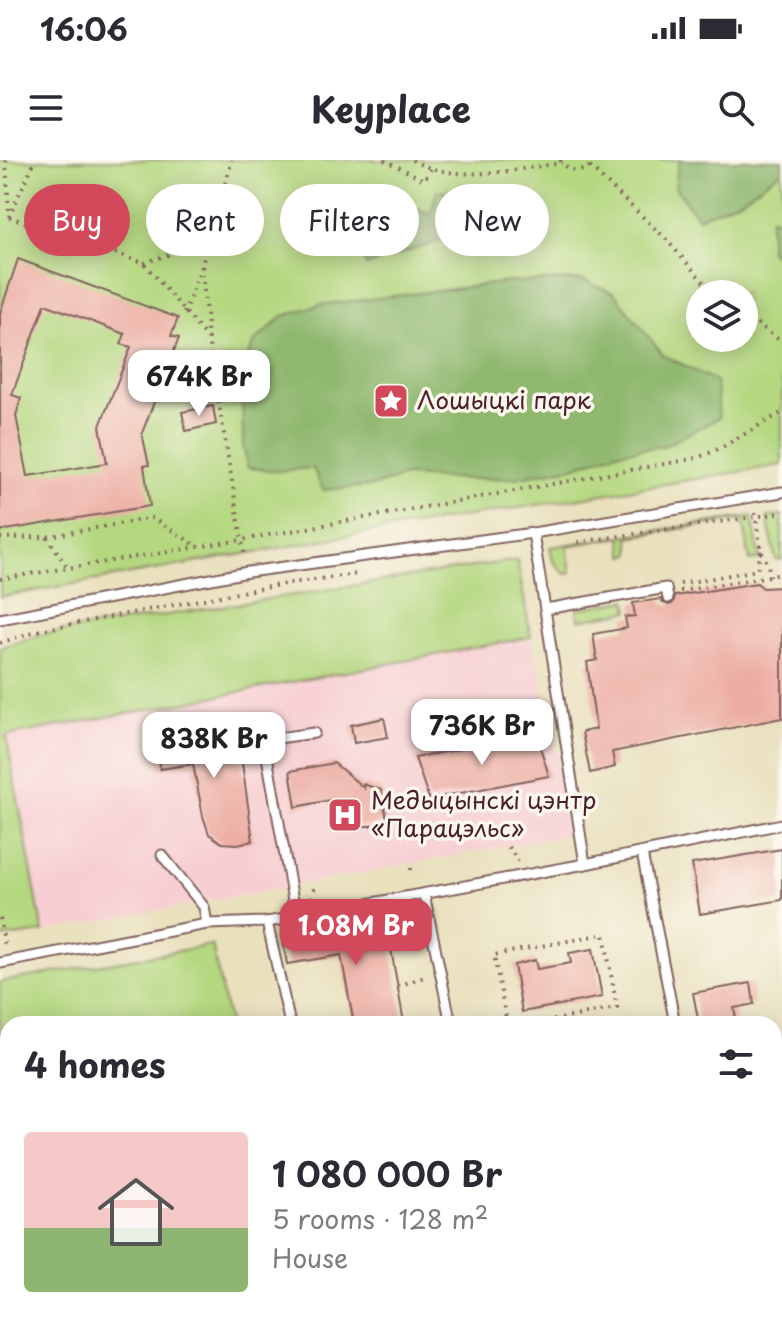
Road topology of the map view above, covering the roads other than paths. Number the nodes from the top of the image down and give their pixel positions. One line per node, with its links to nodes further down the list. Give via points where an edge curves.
1 (782, 492): 2 (lane)
2 (533, 533): 4 (lane); 5 (lane, via 248,572)
3 (668, 598): 4 (lane, via 666,588)
4 (546, 609): 10 (lane)
5 (0, 619)
6 (314, 733): 12 (lane, via 264,740)
7 (782, 824): 8 (lane)
8 (642, 853): 10 (lane); 18 (lane)
9 (162, 855): 14 (lane, via 204,907)
10 (585, 864): 11 (lane)
11 (424, 894): 12 (lane); 17 (lane)
12 (296, 917): 13 (lane)
13 (267, 922): 14 (lane); 16 (lane)
14 (207, 924): 15 (lane)
15 (4, 962)
16 (288, 1016)
17 (449, 1016)
18 (673, 1016)

